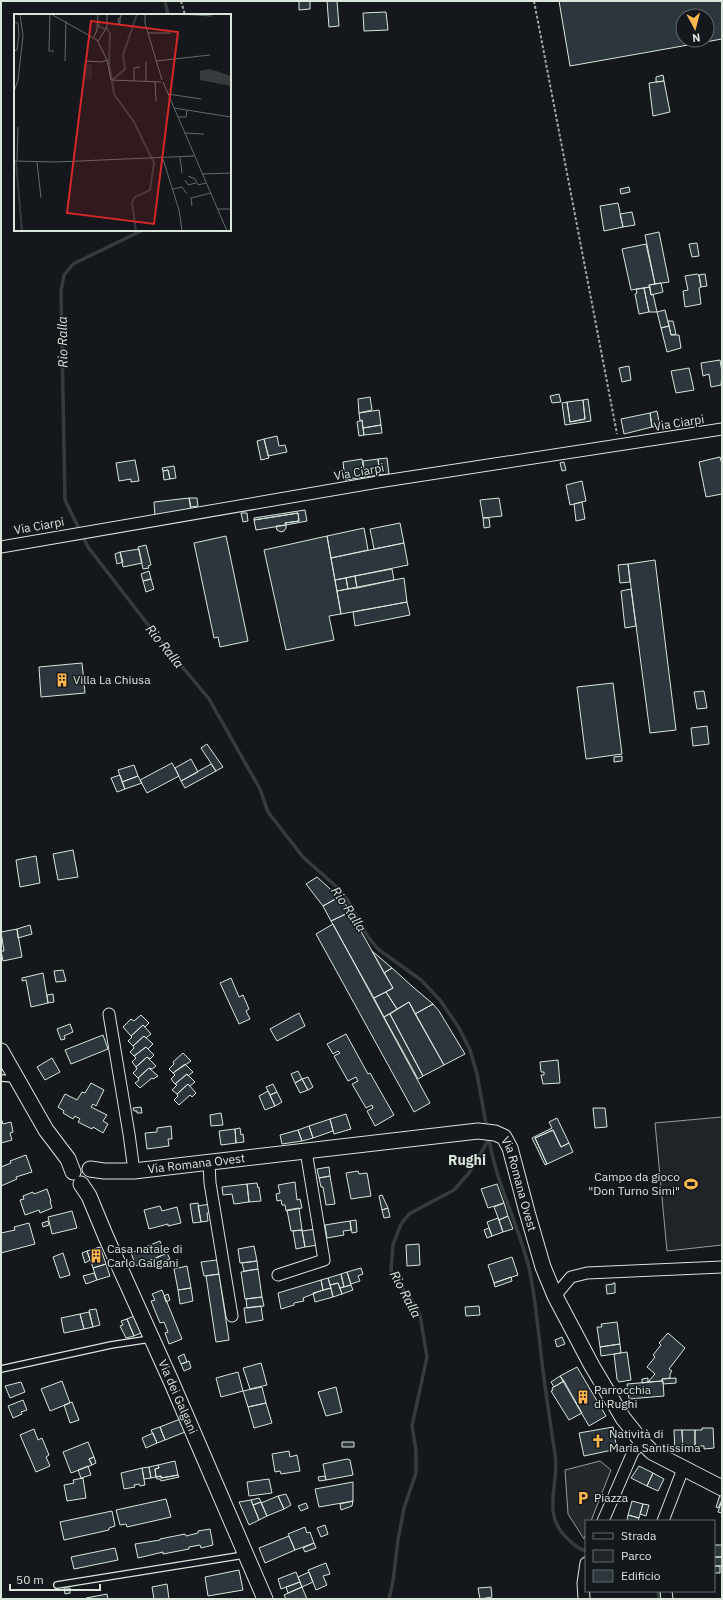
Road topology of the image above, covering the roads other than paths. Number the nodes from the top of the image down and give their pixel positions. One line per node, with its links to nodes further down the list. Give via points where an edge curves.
1 (722, 429): 2 (street, Via Ciarpi, via 378,482)
2 (1, 546)
3 (109, 1014): 9 (street)
4 (1, 1051): 6 (street)
5 (1, 1078): 6 (lane)
6 (17, 1079): 10 (street, via 46,1130)
7 (306, 1151): 8 (street, Via Romana Ovest); 12 (street, via 324,1260); 13 (street, Via Romana Ovest, via 478,1131 504,1137 510,1148 541,1260)
8 (208, 1162): 9 (street, Via Romana Ovest); 14 (street)
9 (134, 1171): 10 (street, Via Romana Ovest)
10 (85, 1175): 15 (street, Via dei Galgani, via 106,1237)
11 (722, 1267): 13 (street, via 587,1274 571,1277)
12 (278, 1275)
13 (555, 1296): 17 (street, Via Romana Ovest, via 592,1366 623,1418)
14 (232, 1316)
15 (152, 1339): 16 (lane, via 111,1345); 22 (street, Via dei Galgani)
16 (1, 1369)
17 (642, 1442): 18 (street, Via Romana Ovest, via 652,1452); 20 (street, via 633,1452)
18 (683, 1468): 19 (street, Via Romana Ovest); 21 (street)
19 (722, 1488)
20 (603, 1520)
21 (664, 1520)
22 (246, 1554): 24 (lane); 25 (street, Via dei Galgani)
23 (585, 1570): 26 (street)
24 (57, 1585)
25 (265, 1599)
26 (584, 1599)

